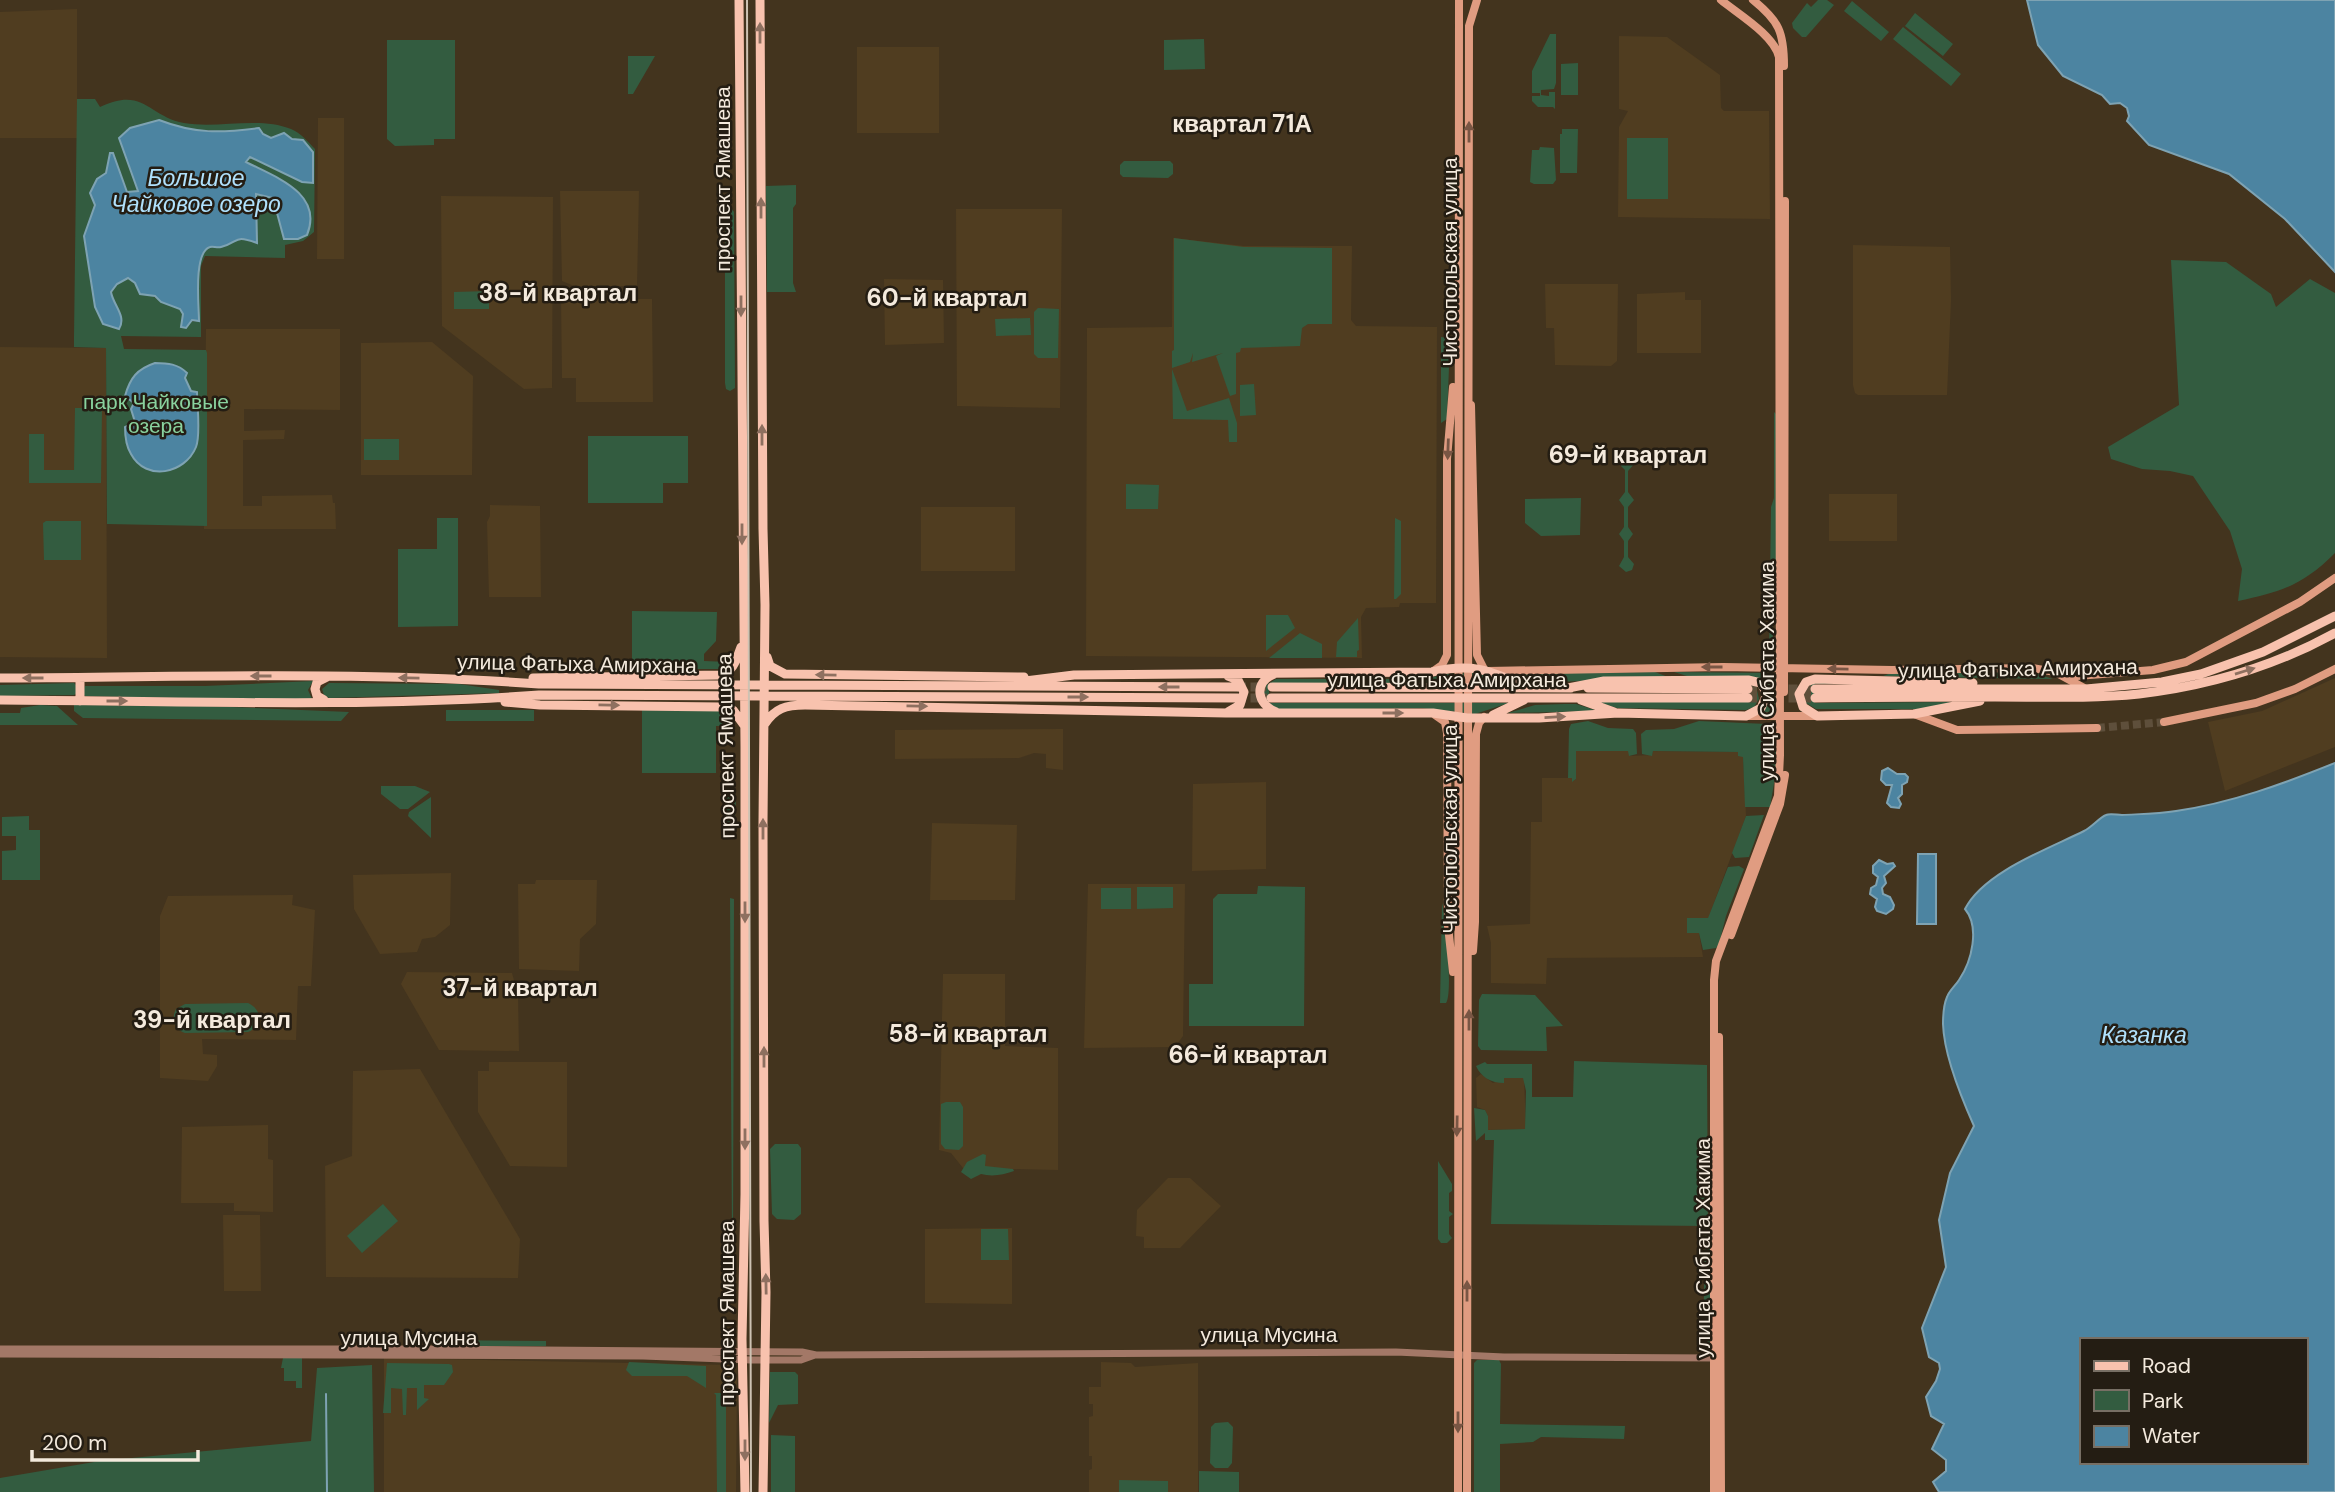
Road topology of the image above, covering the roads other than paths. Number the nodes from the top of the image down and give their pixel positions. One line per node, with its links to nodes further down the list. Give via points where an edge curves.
1 (739, 0): 17 (main road, проспект Ямашева, one-way to 17)
2 (760, 0): 18 (main road, проспект Ямашева, one-way to 2)
3 (1459, 0): 9 (main road, Чистопольская улица)
4 (1477, 0): 10 (main road, Чистопольская улица, one-way to 4, via 1469,26)
5 (1721, 0): 8 (main road, улица Сибгата Хакима)
6 (1753, 0): 7 (main road, улица Сибгата Хакима)
7 (1768, 12): 8 (main road, via 1769,26); 19 (main road, улица Сибгата Хакима, via 1780,28 1784,50)
8 (1752, 24): 19 (main road, улица Сибгата Хакима, via 1774,44 1779,57)
9 (1458, 357): 12 (main road, Чистопольская улица); 15 (main road, one-way to 15, via 1447,459)
10 (1467, 396): 12 (main road, Чистопольская улица); 14 (main road, via 1472,411)
11 (2335, 578): 28 (main road, via 2300,602 2186,662 2152,670)
12 (1462, 607): 72 (main road, Чистопольская улица)
13 (2335, 616): 41 (main road, улица Фатыха Амирхана, via 2272,648 2201,674)
14 (1477, 631): 15 (main road, via 1460,641); 22 (main road, via 1478,659)
15 (1448, 632): 24 (main road, via 1446,659)
16 (2335, 633): 47 (main road, улица Фатыха Амирхана, one-way to 16, via 2171,689 2281,659)
17 (742, 642): 30 (main road, via 728,673); 67 (main road, проспект Ямашева)
18 (765, 648): 26 (main road, via 775,671); 68 (main road, проспект Ямашева)
19 (1782, 667): 20 (main road, one-way to 20); 23 (main road, one-way to 19); 65 (main road, улица Сибгата Хакима)
20 (1662, 668): 22 (main road); 35 (main road)
21 (2335, 669): 66 (main road, via 2256,703)
22 (1486, 670): 24 (main road, via 1459,667); 43 (main road)
23 (1892, 670): 28 (main road, via 2032,668); 36 (main road)
24 (1432, 672): 25 (main road)
25 (1278, 673): 27 (main road); 58 (main road, via 1262,682 1259,692 1262,702)
26 (800, 674): 33 (main road, one-way to 26); 55 (main road, via 788,682 786,692)
27 (1226, 675): 33 (main road); 57 (main road, via 1238,680 1244,692 1240,705)
28 (2060, 675): 41 (main road)
29 (329, 676): 32 (main road, улица Фатыха Амирхана, one-way to 32); 34 (main road, улица Фатыха Амирхана, one-way to 29); 53 (main road, via 320,679 315,689)
30 (697, 676): 34 (main road); 54 (main road, via 712,687 709,699)
31 (0, 678): 32 (main road, улица Фатыха Амирхана, one-way to 31)
32 (79, 678): 52 (main road)
33 (1041, 678): 37 (main road)
34 (478, 679): 42 (main road, улица Фатыха Амирхана)
35 (1677, 680): 44 (main road, via 1604,681); 62 (main road, via 1761,683 1767,694 1764,704)
36 (1874, 680): 40 (main road); 63 (main road, via 1806,682 1799,699)
37 (987, 686): 38 (main road, улица Фатыха Амирхана, one-way to 37); 42 (main road, улица Фатыха Амирхана)
38 (1237, 688)
39 (1272, 688): 43 (main road, улица Фатыха Амирхана)
40 (2022, 688): 41 (main road, улица Фатыха Амирхана); 47 (main road, улица Фатыха Амирхана, via 1815,693)
41 (2086, 689)
42 (841, 691): 46 (main road, улица Фатыха Амирхана); 51 (main road, улица Фатыха Амирхана)
43 (1530, 693): 44 (main road, улица Фатыха Амирхана); 49 (main road, улица Фатыха Амирхана); 64 (main road)
44 (1571, 693): 45 (main road, улица Фатыха Амирхана); 60 (main road)
45 (1748, 693)
46 (1010, 697): 48 (main road, улица Фатыха Амирхана, one-way to 48); 56 (main road)
47 (2003, 697): 61 (main road)
48 (1237, 698)
49 (1272, 698)
50 (0, 700): 52 (main road, улица Фатыха Амирхана)
51 (477, 700): 53 (main road, улица Фатыха Амирхана); 54 (main road, one-way to 54, via 540,705)
52 (80, 701): 53 (main road, улица Фатыха Амирхана, one-way to 53)
53 (329, 702)
54 (698, 705): 67 (main road, via 728,708)
55 (799, 705): 56 (main road, one-way to 56); 68 (main road, via 774,711)
56 (1059, 708): 57 (main road)
57 (1226, 713): 58 (main road)
58 (1277, 713): 59 (main road, one-way to 59)
59 (1433, 713): 64 (main road); 70 (main road, via 1445,722)
60 (1618, 713): 62 (main road); 64 (main road, one-way to 60)
61 (1914, 714): 63 (main road); 69 (main road, via 1957,730)
62 (1746, 716): 65 (main road)
63 (1817, 716): 65 (main road)
64 (1488, 717): 71 (main road, via 1479,723 1476,734)
65 (1782, 717): 80 (main road, улица Сибгата Хакима, via 1783,797 1720,969)
66 (2164, 722)
67 (744, 724): 78 (main road, проспект Ямашева, one-way to 78)
68 (763, 726): 79 (main road, проспект Ямашева, one-way to 68)
69 (2097, 729)
70 (1448, 761): 71 (main road, via 1464,749); 74 (main road, via 1448,926)
71 (1476, 761): 73 (main road, via 1475,922)
72 (1462, 783): 73 (main road, Чистопольская улица); 74 (main road, Чистопольская улица)
73 (1469, 982): 76 (main road, Чистопольская улица, one-way to 73)
74 (1457, 996): 76 (main road, Чистопольская улица, one-way to 76)
75 (0, 1349): 78 (street, улица Мусина, via 430,1349)
76 (1463, 1353): 79 (street, улица Мусина, via 816,1355 804,1360); 80 (street, улица Мусина); 83 (main road, Чистопольская улица, one-way to 83); 84 (main road, Чистопольская улица)
77 (0, 1354): 78 (street, улица Мусина)
78 (743, 1356): 79 (street, улица Мусина); 81 (main road, проспект Ямашева, one-way to 81)
79 (765, 1356): 82 (main road, проспект Ямашева)
80 (1718, 1358): 85 (main road, улица Сибгата Хакима); 86 (main road, улица Сибгата Хакима)
81 (745, 1492)
82 (763, 1492)
83 (1458, 1492)
84 (1467, 1492)
85 (1714, 1492)
86 (1721, 1492)

